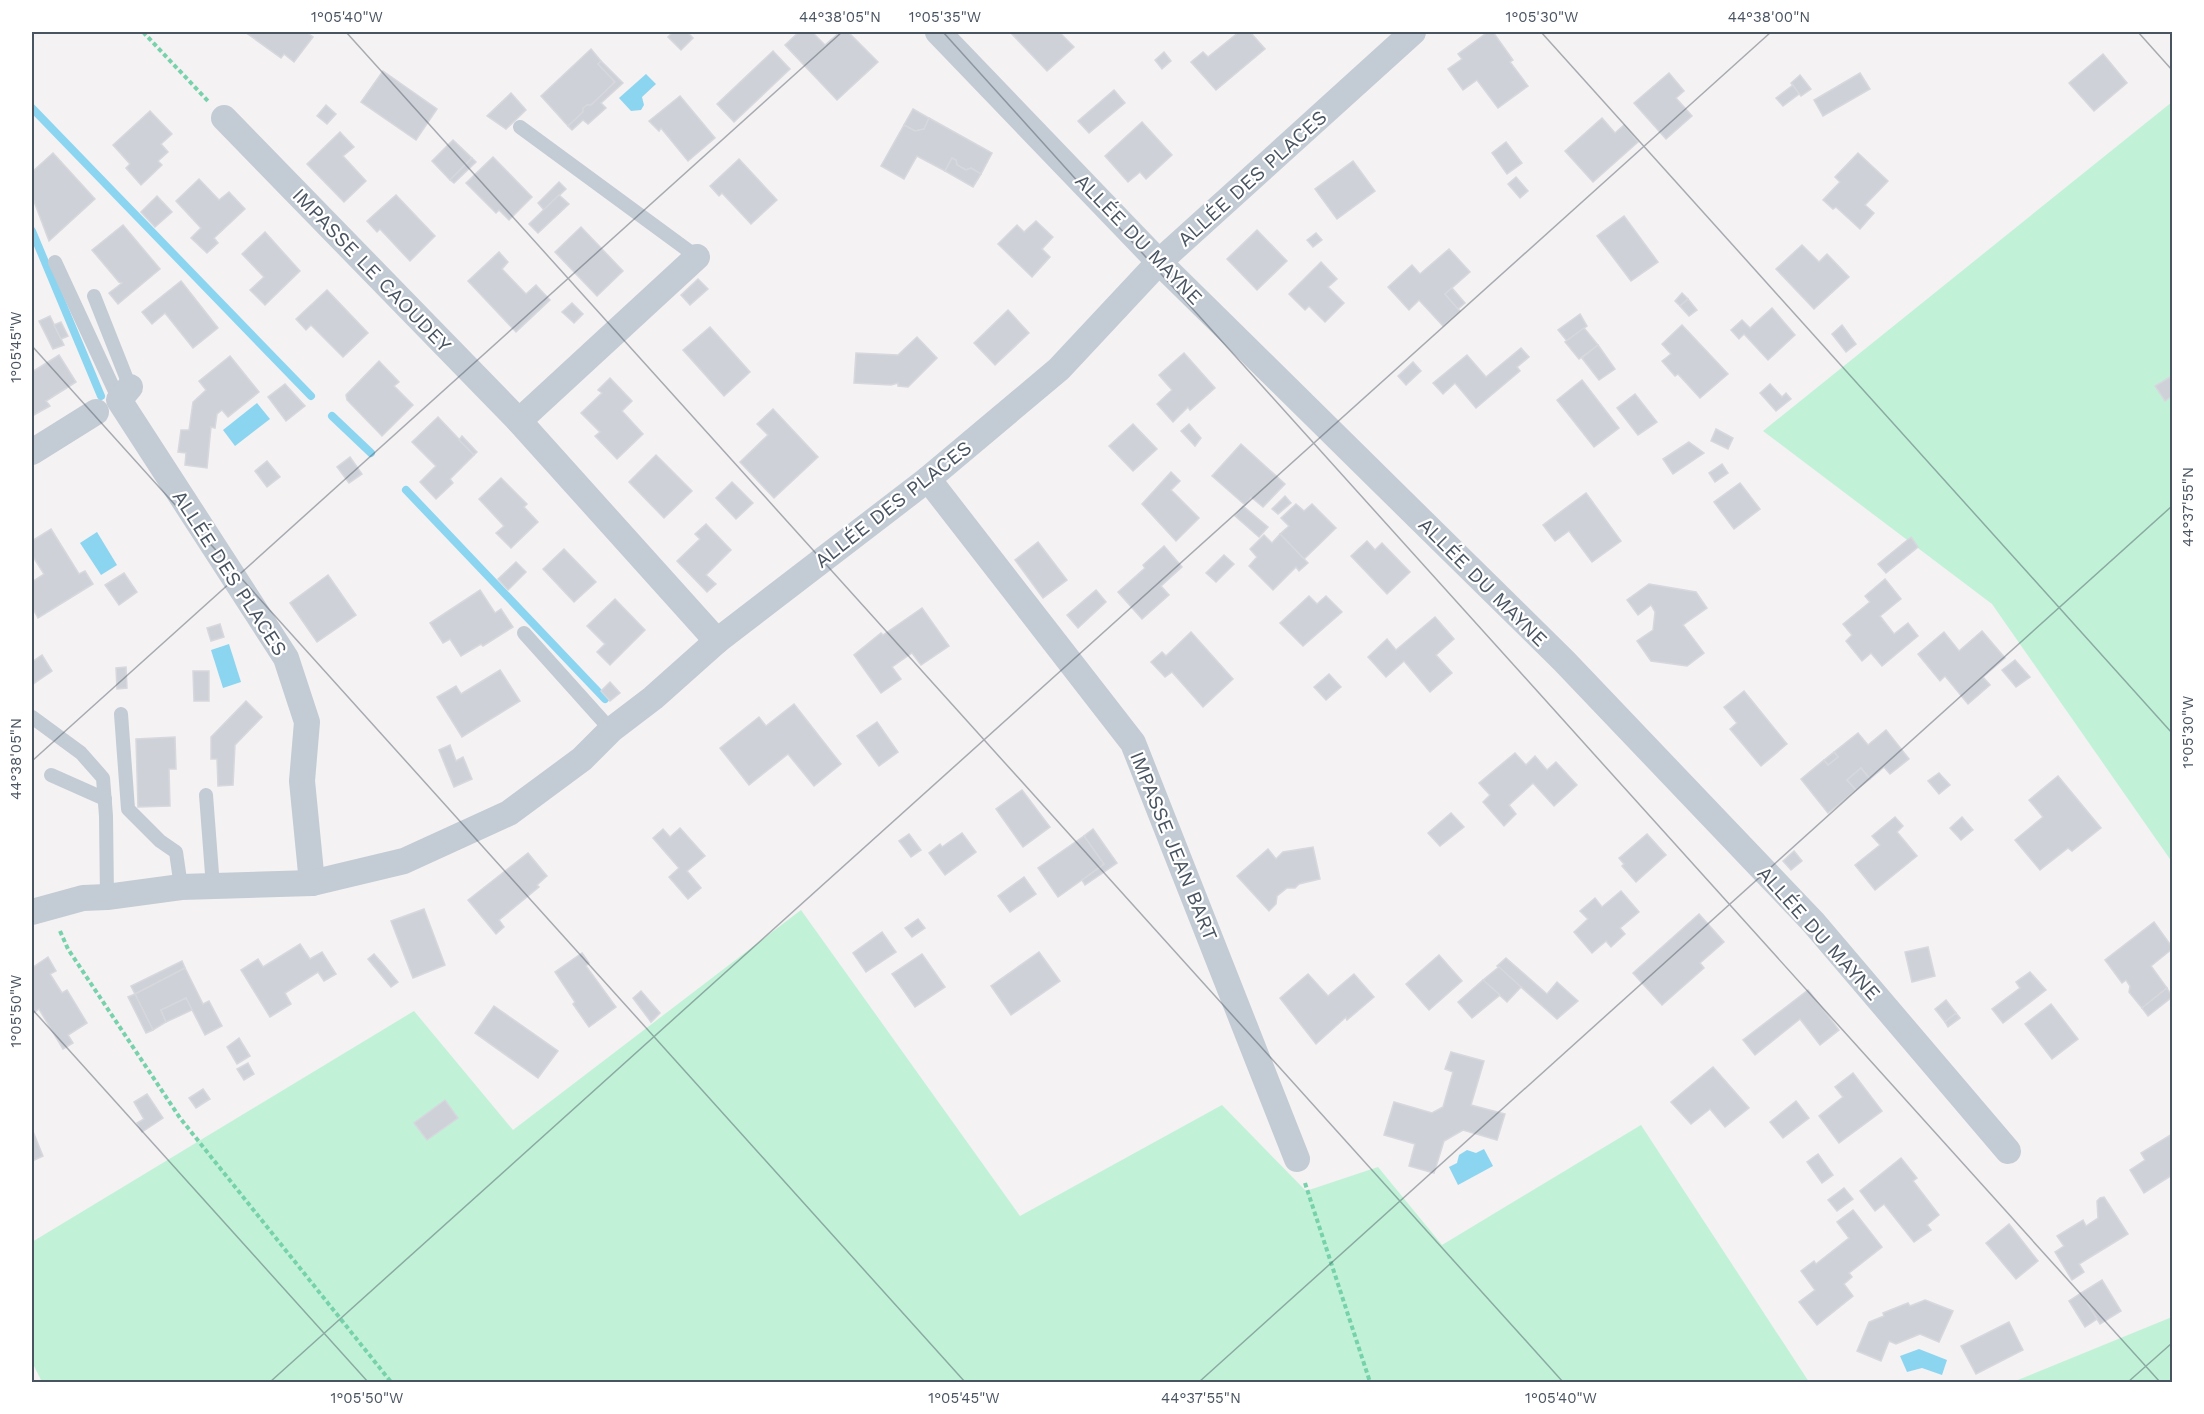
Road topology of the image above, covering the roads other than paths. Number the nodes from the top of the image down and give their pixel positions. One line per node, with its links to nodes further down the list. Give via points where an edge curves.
1 (1413, 32): 7 (street, ALLÉE DES PLACES)
2 (947, 34): 7 (street, ALLÉE DU MAYNE)
3 (224, 118): 11 (street, IMPASSE LE CAOUDEY)
4 (520, 127): 5 (lane)
5 (697, 257): 11 (street)
6 (55, 262): 9 (lane)
7 (1159, 262): 13 (street, ALLÉE DES PLACES, via 1059,369); 27 (street, ALLÉE DU MAYNE, via 1564,661 1797,905)
8 (94, 296): 9 (lane)
9 (124, 393): 22 (street, ALLÉE DES PLACES, via 285,658 307,722 302,782)
10 (96, 412): 12 (street)
11 (519, 421): 15 (street, IMPASSE LE CAOUDEY)
12 (32, 452)
13 (928, 478): 15 (street, ALLÉE DES PLACES); 28 (street, IMPASSE JEAN BART, via 1133,743)
14 (524, 633): 18 (lane)
15 (717, 641): 18 (street, ALLÉE DES PLACES)
16 (121, 714): 23 (lane, via 128,809 176,852)
17 (32, 717): 21 (lane, via 81,753 103,778)
18 (611, 729): 22 (street, ALLÉE DES PLACES, via 582,759 509,813 404,861)
19 (51, 775): 21 (lane)
20 (206, 795): 24 (lane)
21 (105, 799): 25 (lane)
22 (312, 883): 24 (street, ALLÉE DES PLACES)
23 (181, 887): 24 (street, ALLÉE DES PLACES); 25 (street, ALLÉE DES PLACES)
24 (213, 887)
25 (108, 897): 26 (street, ALLÉE DES PLACES, via 83,898)
26 (41, 911)
27 (2008, 1151)
28 (1297, 1159)

